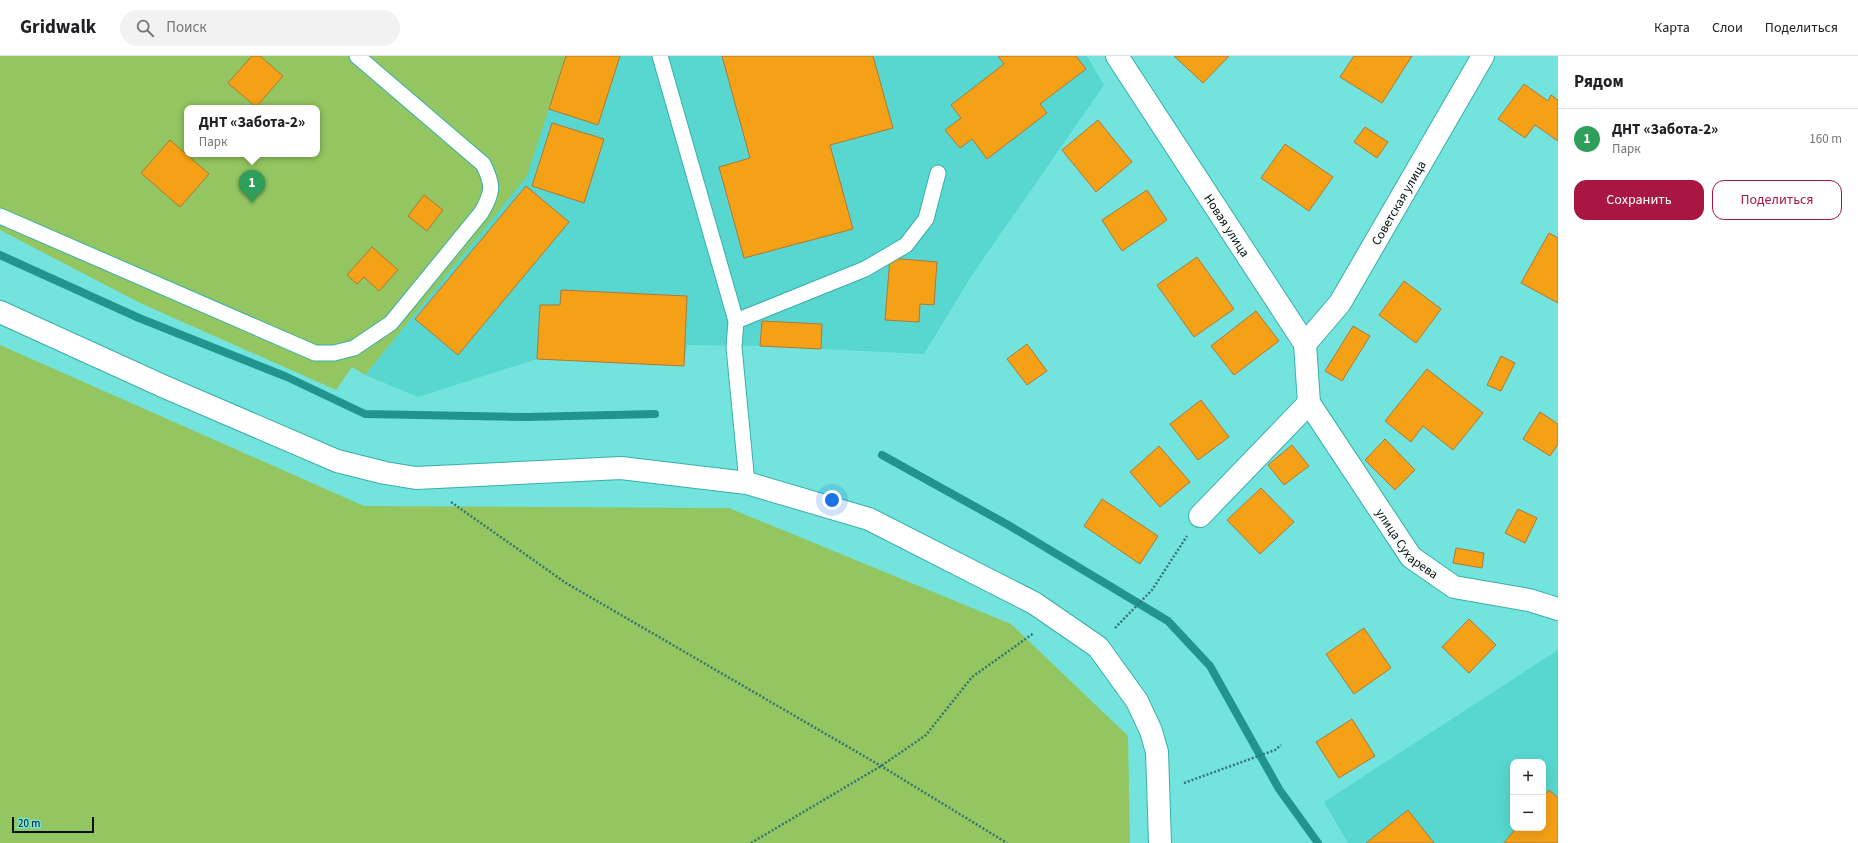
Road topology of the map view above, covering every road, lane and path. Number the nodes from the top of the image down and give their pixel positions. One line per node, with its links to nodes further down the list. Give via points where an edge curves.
1 (357, 56): 6 (lane, via 483,164 490,178 490,198 481,213 391,323 354,348 334,353 315,353)
2 (660, 56): 8 (lane)
3 (1117, 56): 9 (street, Новая улица)
4 (1483, 56): 9 (street, Советская улица, via 1340,303)
5 (938, 173): 8 (lane, via 926,219 906,245 865,269)
6 (0, 216)
7 (0, 312): 11 (street, via 337,461 385,473 416,478 621,468)
8 (736, 321): 11 (lane, via 734,347)
9 (1305, 344): 10 (street, Новая улица)
10 (1309, 403): 13 (street); 14 (street, улица Сухарева, via 1411,556 1454,587 1530,600)
11 (747, 483): 19 (street, via 869,519 1034,603 1098,647 1137,701 1152,731 1157,752)
12 (449, 501): 18 (path, via 566,583)
13 (1200, 516): 15 (path, via 1152,590)
14 (1558, 609)
15 (1112, 632)
16 (1041, 635): 18 (path, via 1034,633 972,677 926,735)
17 (1280, 745): 19 (path, via 1275,750)
18 (881, 766): 20 (path); 21 (path)
19 (1159, 792): 22 (street)
20 (751, 843)
21 (1007, 843)
22 (1160, 843)

